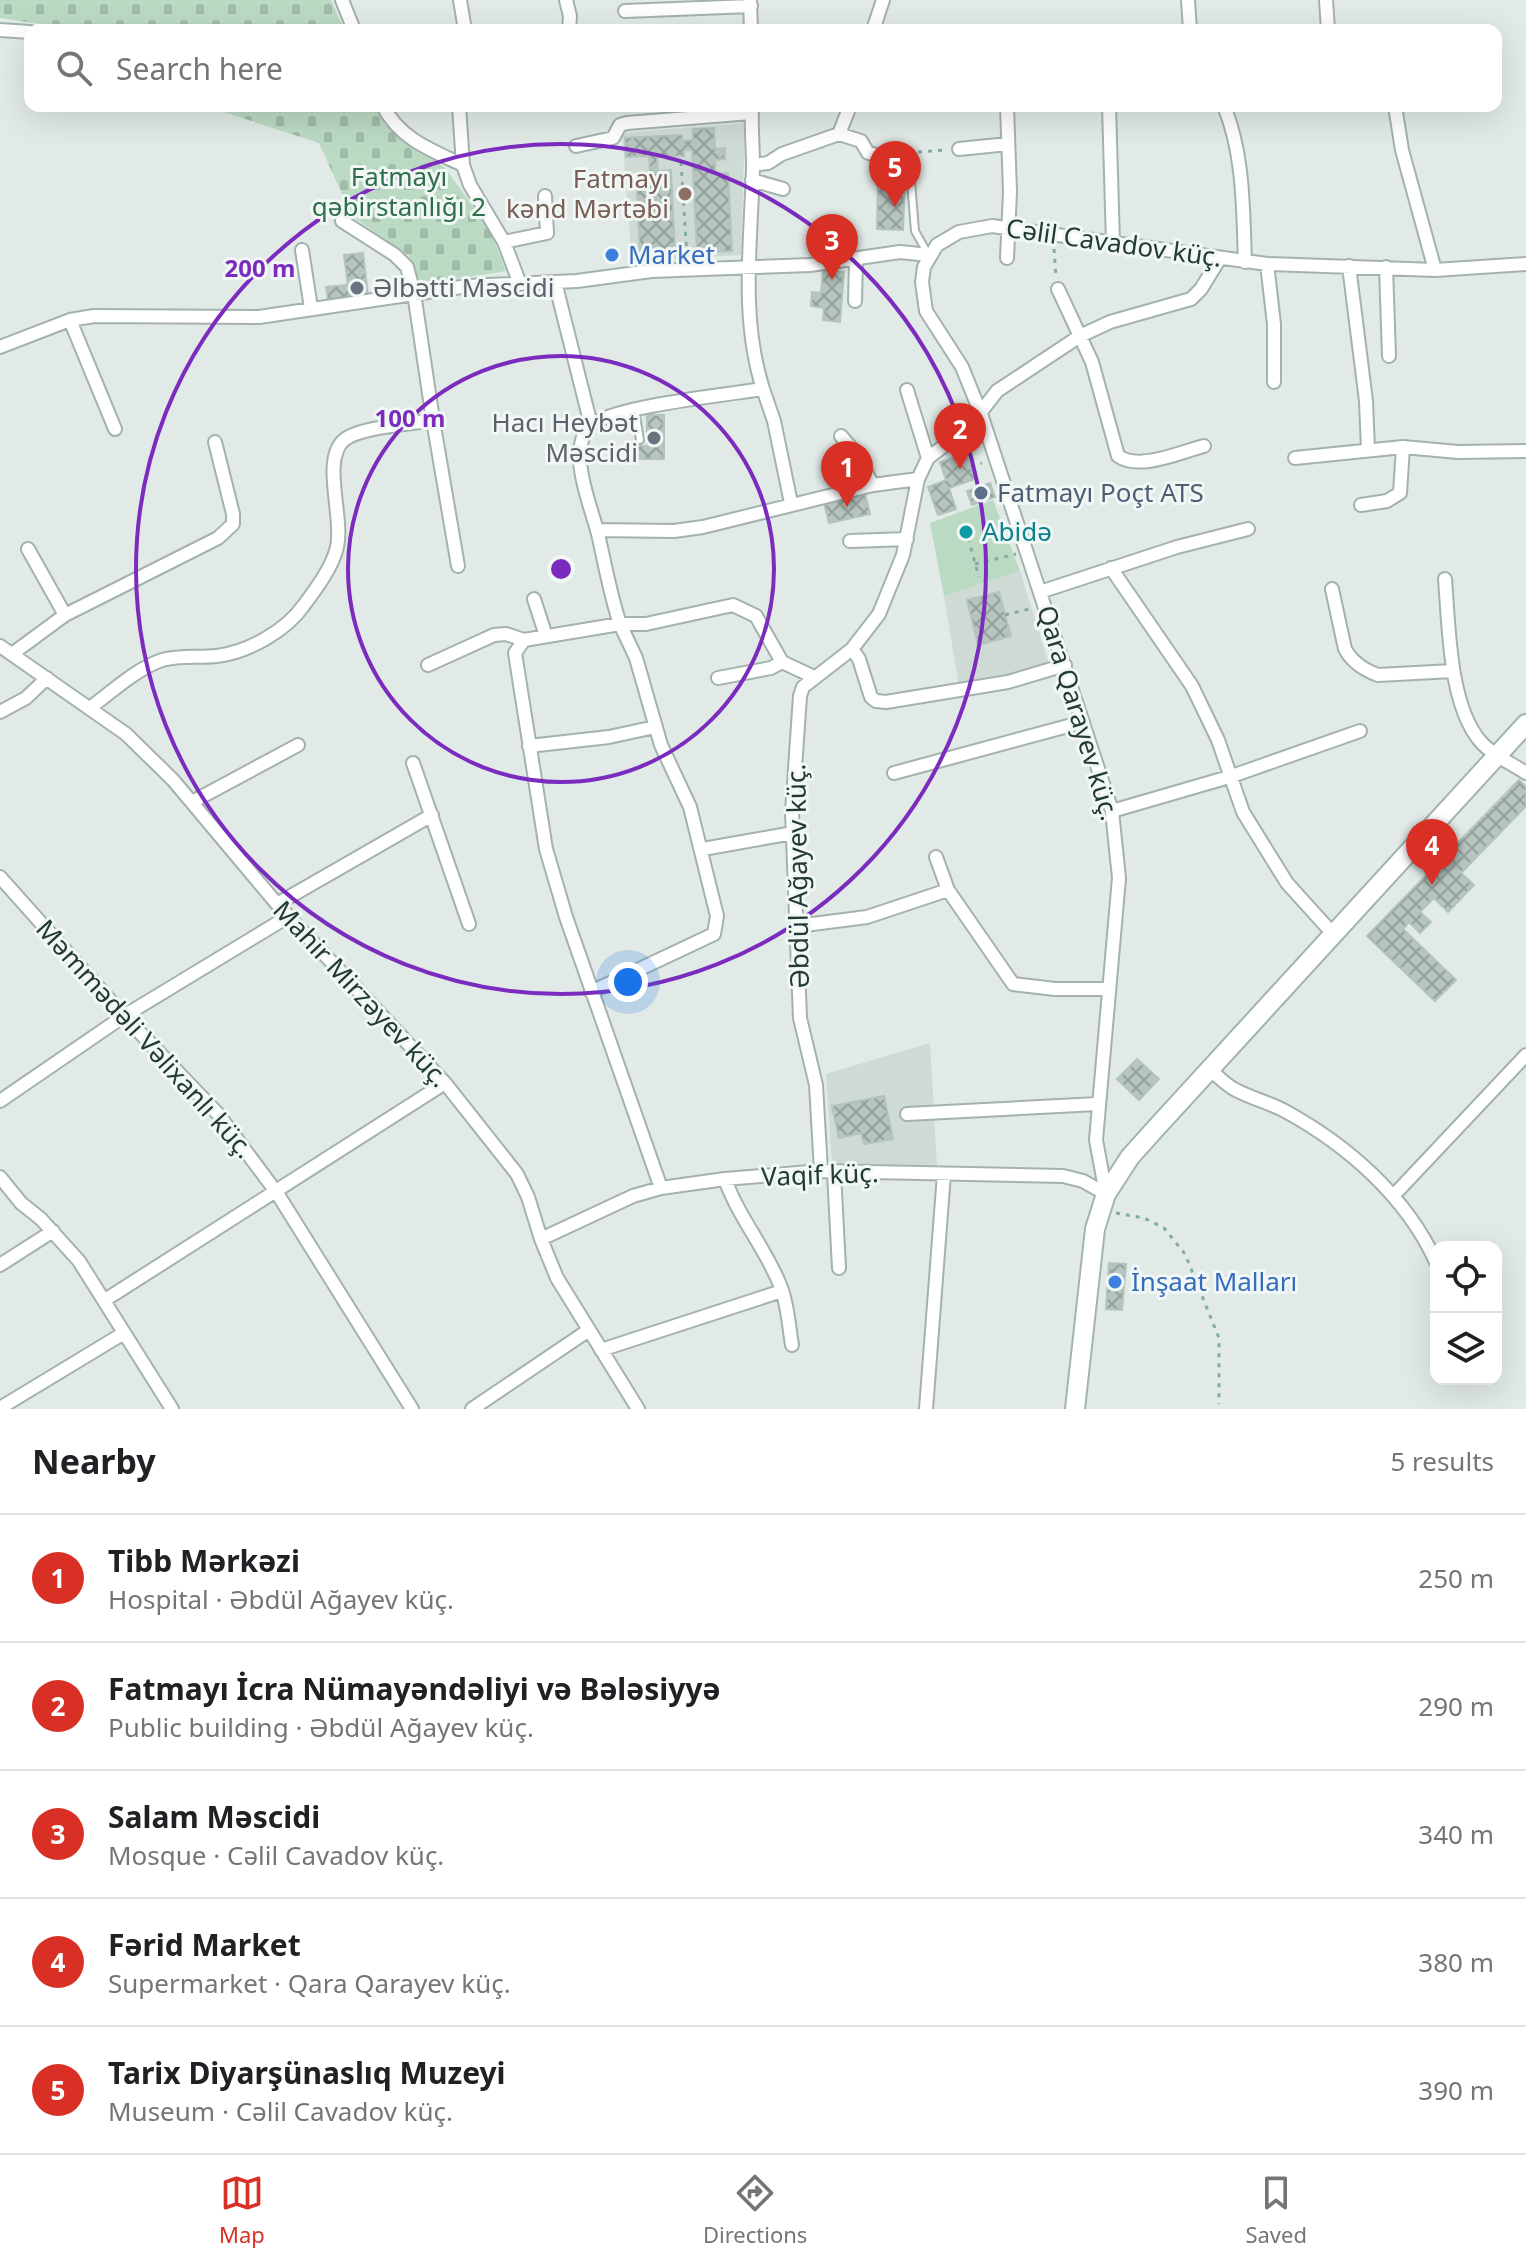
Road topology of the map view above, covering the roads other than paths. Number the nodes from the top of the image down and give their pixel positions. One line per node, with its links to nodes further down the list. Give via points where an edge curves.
1 (342, 0): 9 (street)
2 (460, 0): 10 (street)
3 (566, 0): 11 (street)
4 (883, 0): 13 (street)
5 (1188, 0): 14 (street)
6 (1326, 0): 15 (street)
7 (750, 3): 8 (street); 12 (street)
8 (625, 11)
9 (352, 24)
10 (464, 24)
11 (569, 24)
12 (751, 24)
13 (875, 24)
14 (1190, 24)
15 (1328, 24)
16 (0, 30): 17 (street)
17 (24, 32)
18 (386, 112): 32 (street, via 392,124 416,143)
19 (459, 112): 32 (street)
20 (725, 112): 29 (street, via 627,123 613,138)
21 (752, 112): 33 (street)
22 (848, 112): 27 (street)
23 (1007, 112): 28 (street)
24 (1109, 112): 41 (street)
25 (1226, 112): 47 (street, via 1236,138)
26 (1396, 112): 53 (street)
27 (839, 134): 31 (street, via 861,141 868,153); 33 (street)
28 (1008, 144): 30 (street); 39 (street)
29 (576, 146)
30 (959, 149)
31 (906, 153)
32 (463, 165): 40 (street)
33 (753, 165): 35 (street)
34 (910, 169): 43 (lane, via 915,231)
35 (752, 180): 36 (street); 52 (street)
36 (783, 189)
37 (545, 196): 40 (street, via 547,233)
38 (342, 221): 57 (street, via 407,267)
39 (1007, 227): 41 (street, Cəlil Cavadov küç.); 43 (street, Cəlil Cavadov küç., via 959,232); 44 (street)
40 (504, 242): 55 (street)
41 (1113, 243): 45 (street, Cəlil Cavadov küç.)
42 (302, 250): 59 (street)
43 (929, 255): 46 (street, via 900,252); 68 (street, Qara Qarayev küç., via 922,282 926,311 962,367)
44 (1007, 258)
45 (1220, 258): 47 (street, Cəlil Cavadov küç.); 61 (street, via 1191,299)
46 (856, 260): 52 (street); 58 (street)
47 (1245, 262): 48 (street, Cəlil Cavadov küç.)
48 (1267, 264): 50 (street, Cəlil Cavadov küç.); 64 (street)
49 (1526, 264): 53 (street, Cəlil Cavadov küç.)
50 (1349, 266): 51 (street, Cəlil Cavadov küç.); 77 (street)
51 (1386, 267): 53 (street, Cəlil Cavadov küç.); 63 (street)
52 (748, 268): 54 (street); 65 (street, via 751,333)
53 (1435, 270)
54 (555, 282): 55 (street); 70 (street)
55 (520, 284): 57 (street)
56 (1058, 289): 61 (street)
57 (414, 293): 59 (street); 69 (street)
58 (855, 301)
59 (311, 308): 60 (street, via 259,317)
60 (70, 320): 62 (street); 71 (street)
61 (1080, 336): 68 (street, via 1012,379); 75 (street, via 1118,456 1126,462 1147,461)
62 (0, 347)
63 (1389, 356)
64 (1274, 382)
65 (763, 389): 67 (street); 83 (street)
66 (907, 390): 79 (street)
67 (635, 410): 70 (street); 73 (lane)
68 (981, 414): 79 (street); 94 (street, Qara Qarayev küç.)
69 (433, 420): 90 (street); 110 (street, via 358,433 336,451 337,546 291,621 234,653 162,660)
70 (591, 425): 86 (street, via 581,453 585,493)
71 (115, 429)
72 (841, 436): 82 (street)
73 (640, 440)
74 (215, 442): 96 (street, via 233,524 218,538)
75 (1204, 446)
76 (1403, 447): 77 (street); 78 (street); 84 (street, via 1400,493)
77 (1368, 449): 80 (street)
78 (1526, 451)
79 (928, 458): 81 (street)
80 (1295, 458)
81 (918, 479): 82 (street); 87 (street)
82 (873, 485): 83 (street)
83 (791, 503): 86 (street, via 688,529)
84 (1361, 505)
85 (1248, 529): 91 (street)
86 (597, 530): 97 (street)
87 (907, 539): 88 (street); 101 (street, via 879,614)
88 (850, 541)
89 (28, 549): 96 (street)
90 (458, 566)
91 (1111, 568): 94 (street); 122 (street, via 1192,686)
92 (1445, 579): 106 (street)
93 (1332, 589): 106 (street, via 1345,649 1366,671)
94 (1040, 592): 105 (street, Qara Qarayev küç.)
95 (534, 599): 98 (street)
96 (65, 615): 102 (street)
97 (620, 624): 98 (street); 103 (street, via 646,624 733,605 756,616); 114 (street, via 636,658)
98 (546, 636): 99 (street)
99 (524, 640): 104 (street, via 494,635); 117 (street, via 515,653)
100 (0, 646): 102 (street, Mahir Mirzəyev küç.)
101 (852, 649): 105 (street, via 871,697 886,702 1008,682); 107 (street)
102 (12, 654): 108 (street, Mahir Mirzəyev küç.)
103 (782, 662): 107 (street); 109 (street)
104 (428, 665)
105 (1065, 665): 112 (street, Qara Qarayev küç.)
106 (1453, 671): 118 (street, via 1470,726)
107 (814, 677): 126 (street, Əbdül Ağayev küç., via 800,696)
108 (47, 678): 110 (street, Mahir Mirzəyev küç.); 111 (street)
109 (718, 678)
110 (91, 707): 123 (street, Mahir Mirzəyev küç., via 126,734)
111 (0, 712)
112 (1083, 722): 120 (street); 124 (street, Qara Qarayev küç.)
113 (1526, 724): 118 (street, Qara Qarayev küç.)
114 (655, 727): 117 (street); 127 (street)
115 (1360, 731): 122 (street)
116 (298, 745): 123 (street)
117 (529, 746): 137 (street, via 546,849)
118 (1496, 754): 121 (street); 135 (street, Qara Qarayev küç.)
119 (413, 763): 125 (street)
120 (894, 773)
121 (1526, 773)
122 (1229, 777): 124 (street); 135 (street, via 1243,812 1287,883)
123 (192, 802): 131 (street, Mahir Mirzəyev küç.)
124 (1112, 811): 136 (street, Qara Qarayev küç., via 1119,878)
125 (432, 815): 131 (street); 133 (street)
126 (793, 833): 127 (street); 134 (street, Əbdül Ağayev küç.)
127 (703, 849): 137 (street, via 717,916 714,934)
128 (936, 857): 130 (street)
129 (0, 877): 138 (street, Məmmədəli Vəlixanlı küç.)
130 (948, 890): 134 (street, via 867,917); 136 (street, via 1013,984)
131 (277, 904): 132 (street, Mahir Mirzəyev küç.)
132 (289, 916): 138 (street); 141 (street, Mahir Mirzəyev küç.)
133 (469, 924)
134 (797, 926): 145 (street, Əbdül Ağayev küç., via 800,1018)
135 (1334, 935): 140 (street, Qara Qarayev küç.)
136 (1108, 989): 143 (street, Qara Qarayev küç.)
137 (591, 992): 149 (street)
138 (124, 1016): 142 (street); 150 (street, Məmmədəli Vəlixanlı küç., via 218,1114)
139 (1526, 1055): 151 (street)
140 (1210, 1070): 151 (street, via 1230,1087 1318,1129); 152 (street, Qara Qarayev küç., via 1130,1157)
141 (445, 1083): 150 (street); 154 (street, Mahir Mirzəyev küç., via 517,1174)
142 (0, 1101)
143 (1097, 1104): 144 (street); 152 (street, Qara Qarayev küç.)
144 (907, 1114)
145 (828, 1172): 146 (street, Vaqif küç.); 148 (street, Vaqif küç.); 157 (street, Əbdül Ağayev küç.)
146 (944, 1174): 152 (street, Vaqif küç., via 1063,1176 1083,1181); 169 (street)
147 (0, 1177): 153 (street)
148 (725, 1179): 149 (street, Vaqif küç.); 158 (street)
149 (661, 1188): 154 (street, Vaqif küç.)
150 (277, 1193): 159 (street); 166 (street, Məmmədəli Vəlixanlı küç.)
151 (1394, 1195): 155 (street)
152 (1103, 1202): 170 (street, Qara Qarayev küç., via 1091,1260)
153 (53, 1231): 156 (street); 159 (street)
154 (541, 1239): 160 (street, Mahir Mirzəyev küç., via 557,1278)
155 (1430, 1250)
156 (0, 1265)
157 (839, 1268)
158 (782, 1291): 162 (street); 163 (street)
159 (105, 1300): 161 (street)
160 (589, 1330): 163 (street, Mahir Mirzəyev küç.); 167 (street)
161 (124, 1333): 164 (street); 165 (street)
162 (792, 1345)
163 (601, 1350): 168 (street, Mahir Mirzəyev küç.)
164 (0, 1408)
165 (172, 1409)
166 (412, 1409)
167 (472, 1409)
168 (638, 1409)
169 (926, 1409)
170 (1075, 1409)

